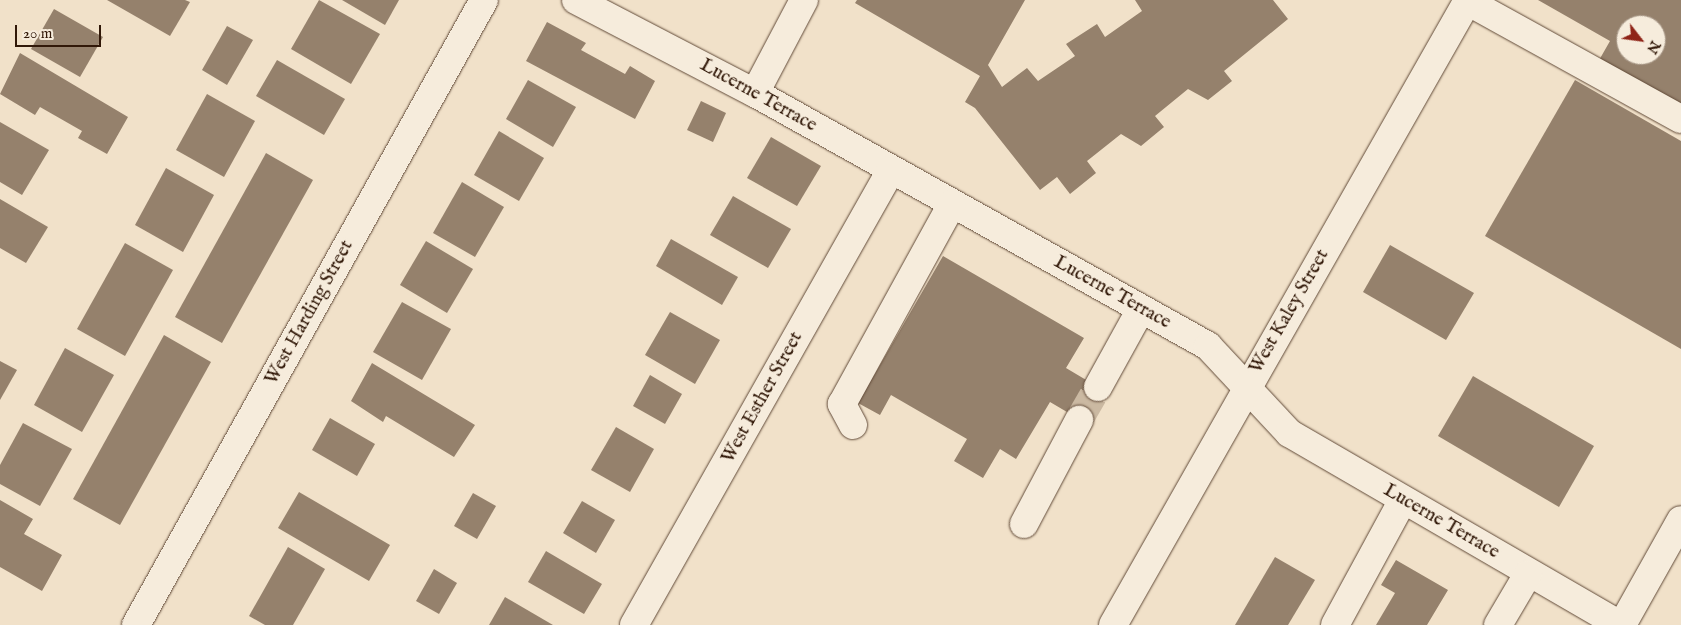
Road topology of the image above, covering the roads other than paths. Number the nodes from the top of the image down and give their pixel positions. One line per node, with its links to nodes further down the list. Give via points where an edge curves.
1 (484, 0): 18 (street, West Harding Street)
2 (576, 0): 5 (street, Lucerne Terrace)
3 (804, 0): 5 (street)
4 (1467, 1): 6 (street); 11 (street, West Kaley Street)
5 (755, 93): 7 (street, Lucerne Terrace)
6 (1681, 119)
7 (891, 170): 8 (street, Lucerne Terrace); 19 (street, West Esther Street)
8 (952, 204): 9 (street, Lucerne Terrace); 13 (street, via 842,404)
9 (1141, 309): 10 (street); 11 (street, Lucerne Terrace, via 1208,346)
10 (1098, 387)
11 (1246, 389): 14 (street, Lucerne Terrace, via 1289,433); 20 (street, West Kaley Street)
12 (1080, 420): 16 (street)
13 (853, 425)
14 (1404, 500): 17 (street, Lucerne Terrace); 21 (street)
15 (1681, 520): 23 (street)
16 (1024, 524)
17 (1528, 574): 22 (street); 23 (street, Lucerne Terrace)
18 (136, 625)
19 (634, 625)
20 (1113, 625)
21 (1335, 625)
22 (1498, 625)
23 (1621, 625)

